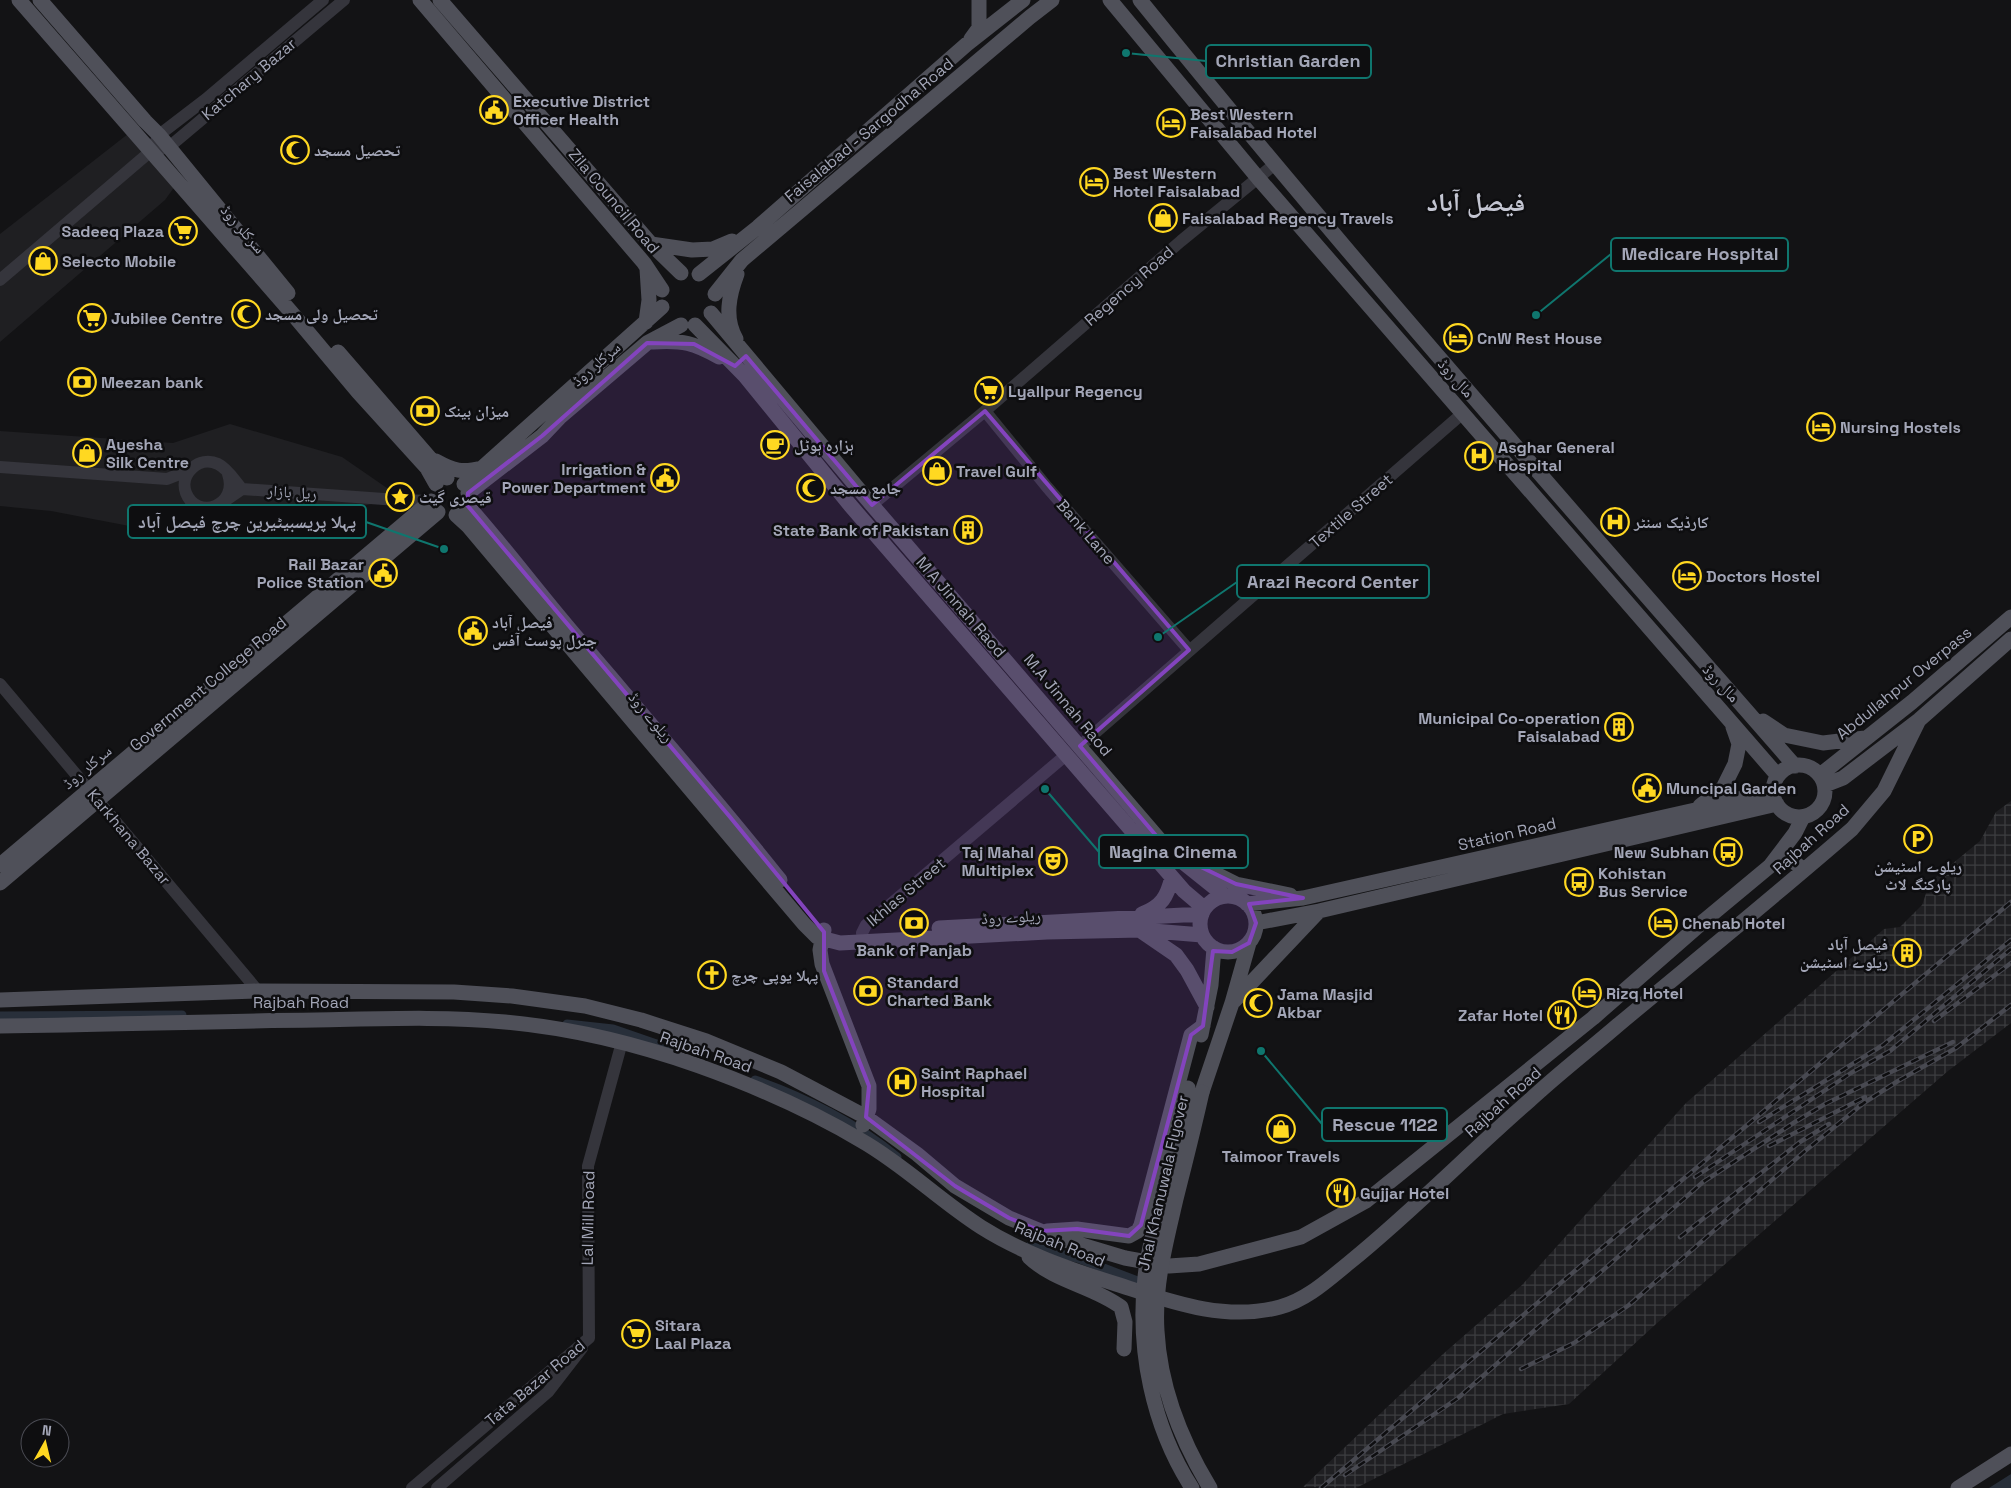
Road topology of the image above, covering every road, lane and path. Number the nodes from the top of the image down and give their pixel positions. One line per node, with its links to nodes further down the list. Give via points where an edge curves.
1 (19, 0): 18 (main road, سرکلر روڈ)
2 (40, 0): 16 (main road, سرکلر روڈ)
3 (323, 0): 16 (street, Katchary Bazar)
4 (344, 0): 17 (street, Katchary Bazar)
5 (420, 0): 24 (main road, Zila Council Road)
6 (440, 0): 22 (main road, Zila Council Road)
7 (979, 0): 15 (main road, via 978,28)
8 (1052, 0): 13 (main road, Faisalabad - Sargodha Road)
9 (1110, 0): 20 (main road, مال روڈ)
10 (1140, 0): 14 (main road, مال روڈ)
11 (1149, 0): 14 (main road)
12 (1015, 2): 13 (main road); 15 (main road, Faisalabad - Sargodha Road)
13 (1030, 17): 21 (main road, Faisalabad - Sargodha Road)
14 (1154, 17): 19 (main road, مال روڈ)
15 (967, 44): 21 (main road, Faisalabad - Sargodha Road)
16 (159, 135): 17 (main road, سرکلر روڈ); 18 (street, Katchary Bazar)
17 (169, 147): 18 (street, Katchary Bazar); 38 (main road, سرکلر روڈ, via 295,302)
18 (152, 151): 27 (street, Katchary Bazar); 44 (main road, سرکلر روڈ, via 358,392)
19 (1275, 164): 20 (street, Regency Road); 55 (main road, مال روڈ)
20 (1258, 178): 36 (street, Regency Road); 37 (main road, مال روڈ)
21 (758, 234): 22 (main road, via 713,249 692,250); 23 (main road, Faisalabad - Sargodha Road); 26 (main road, Faisalabad - Sargodha Road)
22 (651, 244): 25 (main road, Zila Council Road)
23 (742, 260): 29 (main road, Faisalabad - Sargodha Road); 35 (main road, via 730,293 728,313)
24 (647, 268): 28 (main road, Zila Council Road); 32 (main road, via 649,300)
25 (681, 273): 26 (main road); 28 (main road, via 673,276)
26 (698, 274): 29 (main road, via 712,286)
27 (0, 280)
28 (662, 290): 30 (main road)
29 (715, 294): 31 (main road)
30 (662, 307): 32 (main road, سرکلر روڈ); 33 (main road, via 673,321)
31 (712, 313): 33 (main road, via 704,321); 35 (main road, M A Jinnah Raod)
32 (646, 322): 40 (main road, سرکلر روڈ)
33 (688, 325): 34 (main road, سرکلر روڈ); 35 (main road, M A Jinnah Raod)
34 (647, 343): 35 (main road, via 672,341 694,344); 47 (main road, سرکلر روڈ, via 542,436)
35 (740, 361): 50 (main road, M A Jinnah Raod); 60 (main road, M A Jinnah Raod, via 850,506)
36 (985, 411): 50 (street, Regency Road); 53 (street, Bank Lane, via 1047,488)
37 (1463, 412): 53 (street, Textile Street); 56 (main road, مال روڈ)
38 (433, 460): 40 (main road, via 451,470 468,472); 44 (main road, سرکلر روڈ)
39 (0, 468): 43 (street)
40 (482, 468): 47 (main road, سرکلر روڈ)
41 (190, 470): 42 (street, via 210,461); 43 (street); 46 (street, via 185,484)
42 (228, 474): 45 (street); 48 (street, via 230,489)
43 (167, 479): 46 (street)
44 (442, 481): 47 (main road, via 459,481); 49 (main road, via 431,495)
45 (242, 489): 48 (street); 49 (street, ریل بازار, via 398,500)
46 (189, 498): 48 (street, via 202,506 216,506)
47 (464, 499): 49 (main road, via 443,515); 81 (main road, ریلوے روڈ, via 577,638 730,817)
48 (223, 502)
49 (434, 506): 64 (main road, Government College Road)
50 (872, 506): 59 (main road, M.A Jinnah Raod)
51 (2011, 617): 58 (main road, Abdullahpur Overpass)
52 (2011, 639): 57 (main road)
53 (1189, 650): 59 (street, Textile Street)
54 (0, 684): 64 (street, Karkhana Bazar)
55 (1747, 711): 58 (main road, via 1784,735 1827,743); 61 (main road, مال روڈ)
56 (1729, 718): 63 (main road, مال روڈ); 65 (main road, via 1739,744 1735,764 1723,788)
57 (1919, 720): 62 (main road, via 1843,778); 70 (main road, Rajbah Road, via 1876,802 1852,829)
58 (1868, 738): 62 (main road, Abdullahpur Overpass)
59 (1080, 746): 68 (main road, M.A Jinnah Raod)
60 (1066, 755): 71 (main road, M A Jinnah Raod); 80 (street, Ikhlas Street, via 866,925)
61 (1795, 766): 62 (main road, via 1808,767); 63 (main road, via 1788,768)
62 (1822, 780): 66 (main road, via 1825,797 1822,804)
63 (1776, 790): 65 (main road, Station Road); 66 (main road, via 1788,814); 77 (main road, Station Road)
64 (93, 795): 69 (main road, سرکلر روڈ); 72 (main road, Government College Road); 86 (street, Karkhana Bazar)
65 (1695, 810): 74 (main road, Station Road)
66 (1803, 817): 67 (main road, Rajbah Road)
67 (1783, 848): 70 (main road); 85 (main road, Rajbah Road, via 1770,866)
68 (1170, 852): 73 (main road, M.A Jinnah Raod); 74 (main road, via 1236,884)
69 (0, 864)
70 (1803, 871): 87 (main road, Rajbah Road)
71 (1172, 877): 76 (main road, M A Jinnah Raod); 78 (main road, via 1163,901)
72 (0, 883)
73 (1225, 896): 75 (main road); 76 (main road, via 1212,901)
74 (1303, 898): 75 (main road, Station Road)
75 (1247, 904): 79 (main road, via 1252,909)
76 (1203, 911): 78 (main road); 82 (main road)
77 (1319, 911): 79 (main road, Station Road); 89 (main road)
78 (1138, 923): 80 (main road, ریلوے روڈ); 81 (main road, ریلوے روڈ, via 1047,932 840,943); 82 (main road, ریلوے روڈ); 90 (main road, via 1176,955)
79 (1256, 924): 83 (main road)
80 (862, 933): 81 (main road, ریلوے روڈ)
81 (823, 934): 97 (main road, via 820,956 824,971 869,1086 870,1098)
82 (1202, 935): 84 (main road)
83 (1249, 942): 84 (main road, via 1232,952); 89 (main road, Jhal Khanuwala Flyover)
84 (1214, 948): 90 (main road)
85 (1643, 974): 87 (main road); 98 (main road, Rajbah Road, via 1366,1200 1301,1237 1199,1264 1169,1266 1106,1253)
86 (258, 991): 88 (main road, Rajbah Road); 94 (main road, Rajbah Road, via 454,992 512,996 585,1006 641,1020)
87 (1659, 992): 99 (main road, Rajbah Road, via 1530,1099 1376,1242 1295,1302 1256,1311 1192,1308)
88 (5, 1002): 91 (main road)
89 (1232, 1003): 96 (main road, Jhal Khanuwala Flyover)
90 (1207, 1007): 92 (main road)
91 (6, 1025): 93 (main road, Rajbah Road, via 435,1018 542,1026)
92 (1203, 1026): 96 (main road); 98 (main road, via 1190,1035 1138,1232 1125,1236 1076,1229)
93 (622, 1042): 95 (main road, Rajbah Road); 100 (street, Lal Mill Road, via 588,1166)
94 (705, 1043): 95 (main road); 97 (main road, Rajbah Road, via 781,1072)
95 (698, 1064): 97 (main road, Rajbah Road)
96 (1195, 1090): 105 (main road, Jhal Khanuwala Flyover, bridge, via 1152,1241 1143,1308 1148,1376 1157,1412 1167,1440); 106 (main road, Jhal Khanuwala Flyover, bridge, via 1159,1280 1157,1332 1162,1373 1171,1406 1181,1434)
97 (861, 1128): 98 (main road, Rajbah Road, via 917,1154 955,1186 1009,1218); 99 (main road, Rajbah Road, via 878,1150 958,1212)
98 (1041, 1231)
99 (1019, 1248): 101 (main road, via 1040,1268 1121,1307 1125,1322)
100 (589, 1338): 103 (street, Tata Bazar Road); 104 (street, Tata Bazar Road, via 548,1392)
101 (1124, 1349)
102 (2011, 1454): 107 (main road)
103 (412, 1488)
104 (437, 1488)
105 (1192, 1488)
106 (1210, 1488)
107 (1958, 1488)

